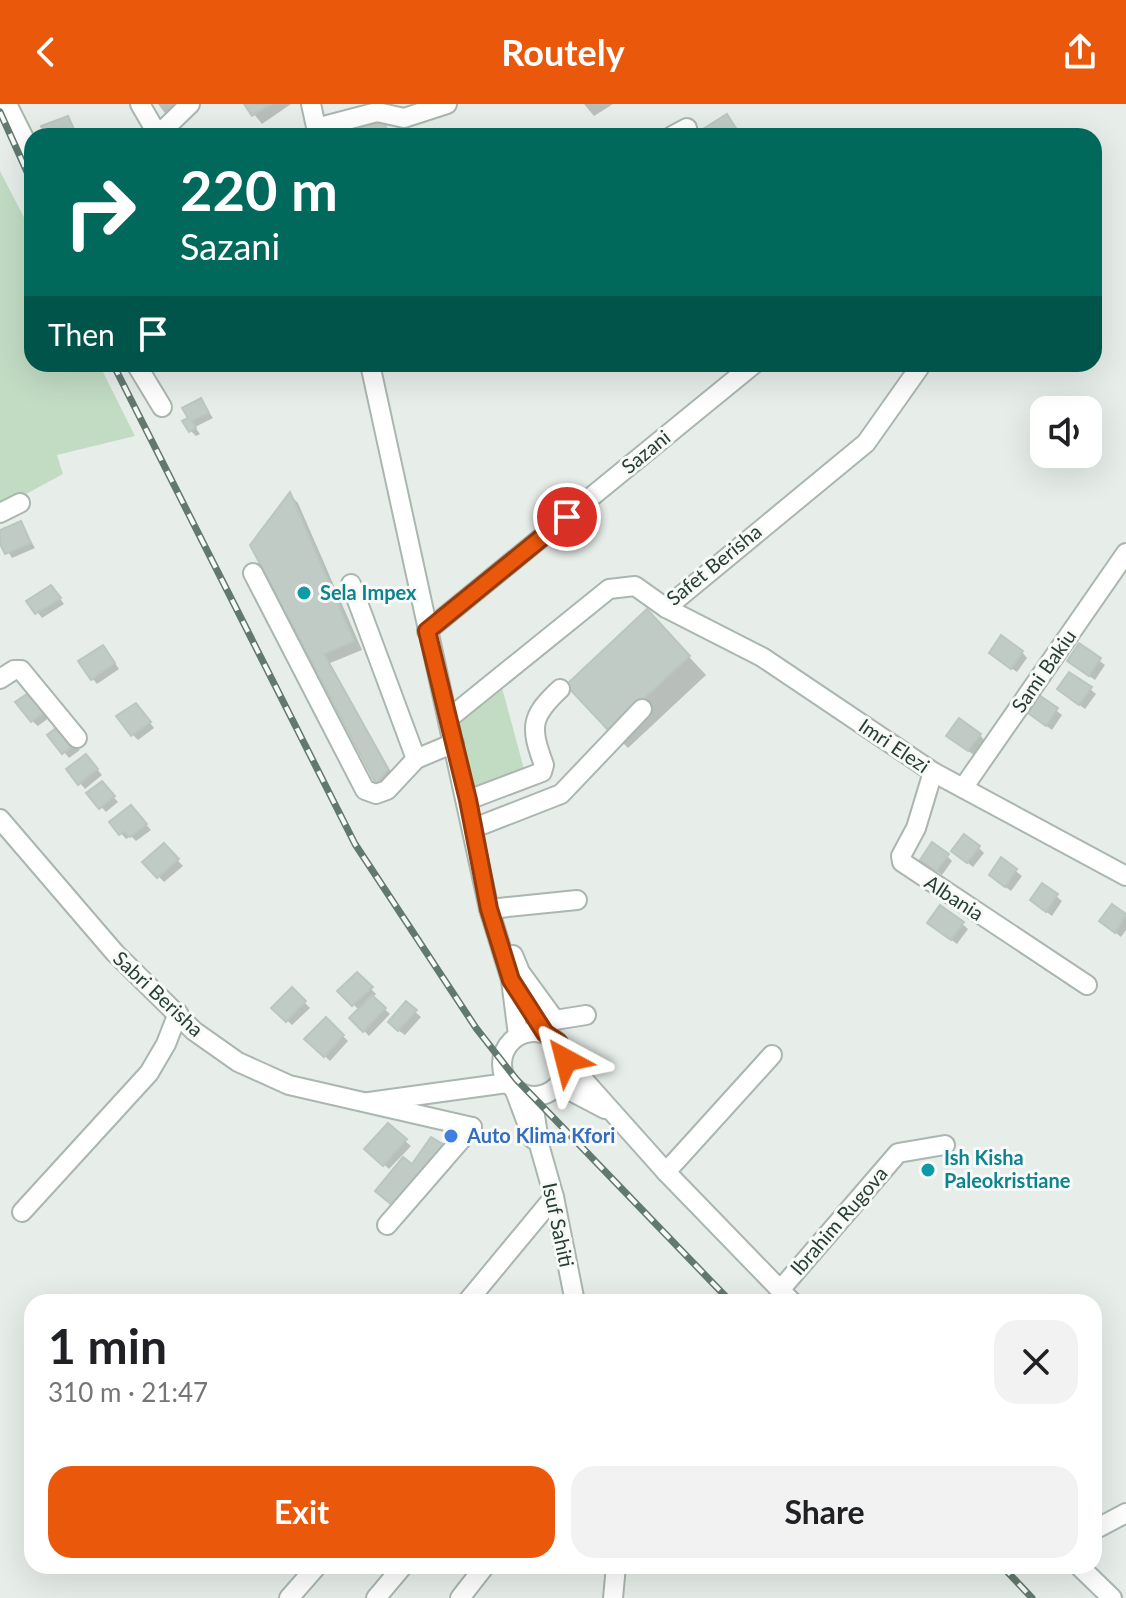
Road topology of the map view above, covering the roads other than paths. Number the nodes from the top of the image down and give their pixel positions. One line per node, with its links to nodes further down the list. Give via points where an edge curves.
1 (7, 104): 10 (street)
2 (140, 104): 6 (street)
3 (190, 104): 7 (street)
4 (311, 104): 8 (street)
5 (447, 104): 9 (street, via 404,118 377,112)
6 (154, 128)
7 (165, 128)
8 (316, 128)
9 (329, 128)
10 (24, 138)
11 (141, 372): 15 (street)
12 (372, 372): 22 (street)
13 (744, 372): 22 (street, Sazani)
14 (916, 372): 21 (street, Safet Berisha, via 866,443)
15 (162, 407)
16 (20, 503): 17 (street)
17 (0, 513)
18 (1126, 553): 31 (street, Sami Bakiu)
19 (253, 573): 29 (street, via 365,790 387,790)
20 (351, 584): 29 (street)
21 (666, 608): 26 (street, Safet Berisha, via 635,586 609,589); 30 (street, Imri Elezi, via 762,657)
22 (427, 631): 26 (street)
23 (0, 679): 27 (street, via 21,670)
24 (560, 689): 32 (street, via 537,710 534,723 542,772)
25 (642, 709): 33 (street, via 561,794)
26 (448, 719): 28 (street)
27 (77, 738)
28 (454, 743): 29 (street); 32 (street)
29 (416, 759)
30 (933, 772): 31 (street, Imri Elezi); 39 (street, Albania, via 902,862)
31 (963, 788): 35 (street, Imri Elezi)
32 (468, 800): 33 (street)
33 (474, 828): 37 (street)
34 (4, 829): 40 (street, Sabri Berisha, via 86,923)
35 (1126, 876)
36 (577, 900): 37 (street)
37 (493, 908): 38 (street); 42 (street)
38 (511, 980): 42 (street); 43 (street)
39 (1087, 985)
40 (178, 1013): 48 (street, Sabri Berisha, via 194,1031 262,1075); 53 (street, via 149,1073)
41 (586, 1015): 42 (street)
42 (550, 1027): 43 (street); 45 (street)
43 (518, 1035): 46 (street, via 505,1049)
44 (772, 1055): 51 (street)
45 (566, 1060): 47 (street); 49 (street, Ibrahim Rugova)
46 (514, 1084): 47 (street, via 552,1091); 48 (street, Sabri Berisha); 52 (street, Isuf Sahiti)
47 (559, 1085): 49 (street, Ibrahim Rugova)
48 (362, 1103): 54 (street, Sabri Berisha, via 472,1127)
49 (611, 1111): 51 (street, Ibrahim Rugova)
50 (945, 1145): 58 (street, Ibrahim Rugova, via 898,1153)
51 (666, 1172): 57 (street, Ibrahim Rugova)
52 (554, 1197): 55 (street); 56 (street, Isuf Sahiti)
53 (22, 1212)
54 (387, 1225)
55 (474, 1294)
56 (573, 1294)
57 (784, 1294)
58 (788, 1294)
59 (1126, 1513): 60 (street)
60 (1102, 1526)
61 (310, 1574): 66 (street)
62 (396, 1574): 67 (street)
63 (479, 1574): 68 (street)
64 (615, 1574): 69 (street)
65 (1087, 1574): 70 (street)
66 (289, 1598)
67 (376, 1598)
68 (460, 1598)
69 (613, 1598)
70 (1112, 1598)

